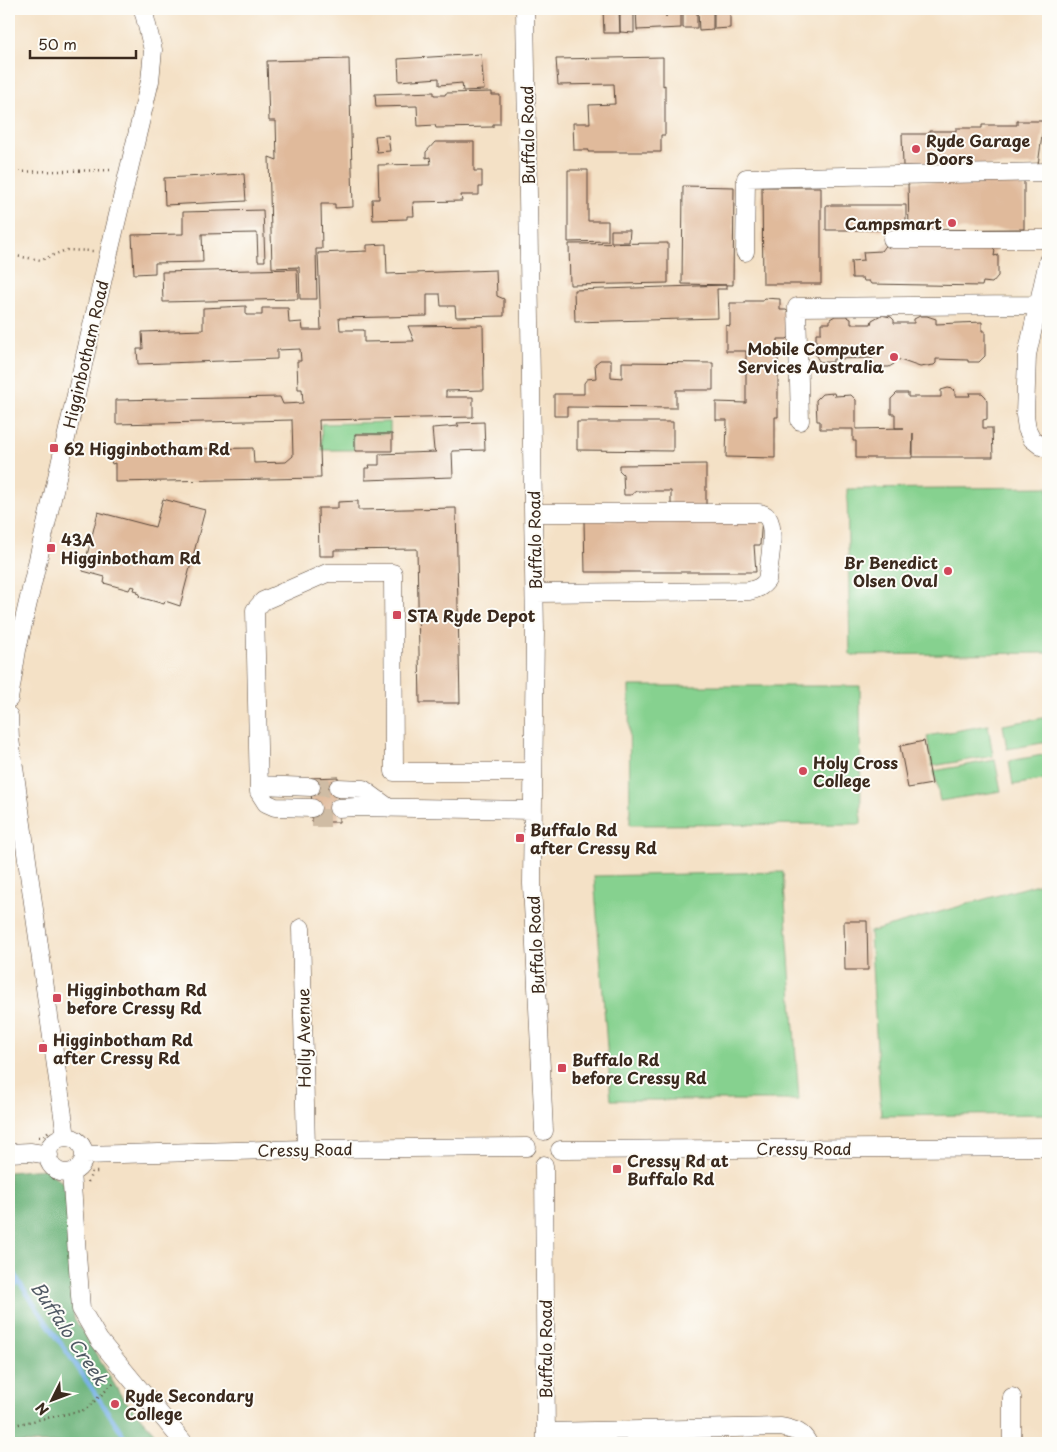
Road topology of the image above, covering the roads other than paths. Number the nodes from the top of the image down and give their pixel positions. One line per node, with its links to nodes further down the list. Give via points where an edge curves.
1 (143, 9): 13 (street, Higginbotham Road, via 153,50 150,81 17,650)
2 (525, 9): 11 (street, Buffalo Road)
3 (1048, 172): 6 (street, via 746,178)
4 (892, 239): 5 (street)
5 (1048, 239)
6 (745, 252)
7 (1048, 261): 8 (street)
8 (1038, 305): 9 (street, via 797,307); 10 (street, via 1026,355 1025,415 1032,439)
9 (800, 421)
10 (1048, 449)
11 (534, 513): 12 (street, Buffalo Road); 12 (street, via 758,513 766,515 772,532 767,580 756,590)
12 (534, 593): 15 (street, Buffalo Road)
13 (9, 699)
14 (9, 716): 21 (street)
15 (533, 772): 16 (street, via 394,772 393,573 327,573 263,601 255,610 259,792 266,803 275,806); 18 (street, Buffalo Road)
16 (309, 803)
17 (389, 808): 17 (street, via 356,807 338,802 363,789); 18 (street)
18 (533, 810): 20 (street, Buffalo Road, via 532,884)
19 (301, 928): 24 (street, Holly Avenue)
20 (544, 1131): 22 (street, via 534,1134); 25 (street, via 554,1134)
21 (66, 1137): 27 (street, via 56,1140); 28 (street, via 77,1140)
22 (526, 1147): 24 (street, Cressy Road); 29 (street, via 529,1157)
23 (1048, 1147): 25 (street, Cressy Road)
24 (306, 1149): 28 (street, Cressy Road)
25 (560, 1150): 29 (street, via 557,1158)
26 (9, 1153): 27 (street)
27 (49, 1155): 30 (street, via 58,1171)
28 (84, 1155): 30 (street, via 79,1168)
29 (544, 1165): 32 (street, Buffalo Road)
30 (71, 1172): 33 (street, via 82,1309 99,1340)
31 (1012, 1397): 35 (street)
32 (546, 1437): 34 (street, via 781,1427 794,1430)
33 (184, 1443)
34 (808, 1443)
35 (1012, 1443)

